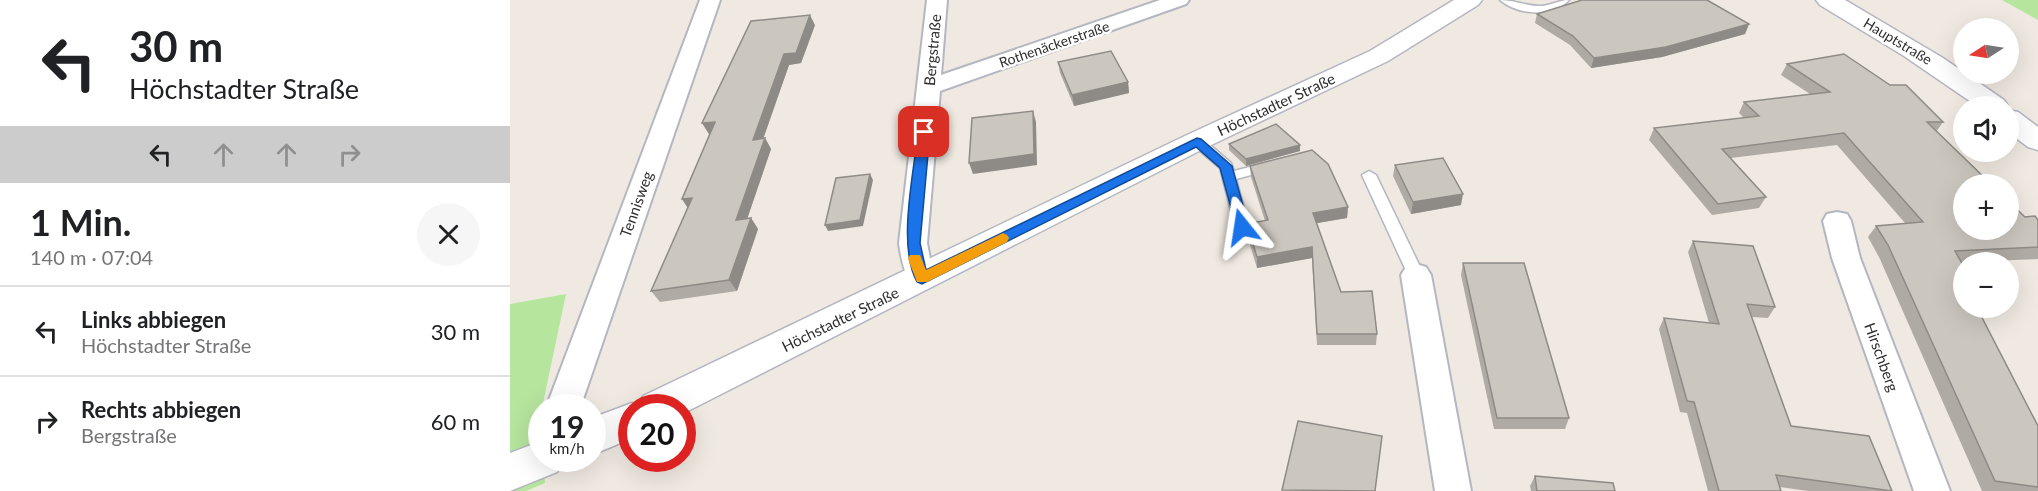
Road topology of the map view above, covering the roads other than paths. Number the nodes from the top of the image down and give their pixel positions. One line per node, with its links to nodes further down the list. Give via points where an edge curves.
1 (710, 0): 20 (street, Tennisweg)
2 (937, 0): 8 (street, Bergstraße)
3 (1179, 0): 8 (street, Rothenäckerstraße)
4 (1470, 0): 11 (street, Höchstadter Straße, via 1379,56)
5 (1505, 0): 6 (lane, via 1529,10 1540,10)
6 (1564, 0)
7 (1828, 0): 9 (street, Hauptstraße, via 1897,39)
8 (929, 87): 19 (street, Bergstraße, via 913,243)
9 (1981, 96)
10 (2019, 126): 12 (street)
11 (1197, 141): 15 (lane, via 1226,166); 19 (street, Höchstadter Straße)
12 (2038, 141)
13 (1284, 162): 15 (lane)
14 (1369, 175): 18 (lane)
15 (1229, 177): 17 (lane)
16 (1837, 221): 25 (street, Hirschberg, via 1846,258)
17 (1242, 227)
18 (1416, 275): 24 (street)
19 (922, 278): 21 (street, Höchstadter Straße)
20 (568, 394)
21 (686, 394)
22 (528, 465): 23 (street)
23 (510, 472)
24 (1454, 491)
25 (1932, 491)

